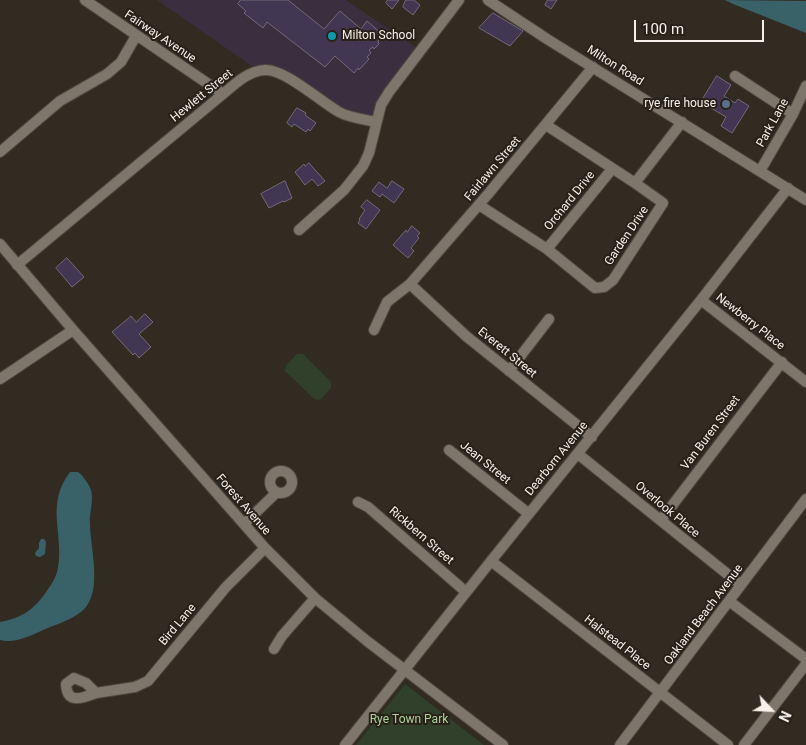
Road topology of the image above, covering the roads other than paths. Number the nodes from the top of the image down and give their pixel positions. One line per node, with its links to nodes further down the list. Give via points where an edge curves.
1 (85, 0): 4 (street, Fairway Avenue)
2 (459, 0): 10 (street, via 389,92)
3 (488, 0): 5 (street, Milton Road)
4 (136, 36): 8 (street, Fairway Avenue); 13 (street, via 121,62 107,74 60,101)
5 (593, 67): 11 (street, Milton Road); 12 (street, Fairlawn Street)
6 (734, 76): 9 (street)
7 (806, 86): 9 (street, Park Lane)
8 (222, 94): 10 (street, Hewlett Street, via 251,73 266,70 279,73 339,112); 23 (street, Hewlett Street)
9 (793, 114): 15 (street, Park Lane)
10 (376, 122): 20 (street, via 369,153 358,174)
11 (682, 122): 15 (street, Milton Road); 16 (street)
12 (546, 125): 14 (street, Garden Drive); 19 (street, Fairlawn Street)
13 (0, 152)
14 (612, 169): 16 (street, Garden Drive); 22 (street, Orchard Drive)
15 (760, 171): 17 (street, Milton Road)
16 (635, 183): 25 (street, Garden Drive, via 663,203)
17 (788, 188): 18 (street, Milton Road); 26 (street, Dearborn Avenue)
18 (806, 200)
19 (479, 205): 22 (street, Orchard Drive); 24 (street, Fairlawn Street)
20 (299, 230)
21 (0, 244): 23 (street, Forest Avenue)
22 (547, 250): 25 (street, Orchard Drive, via 596,288)
23 (17, 265): 28 (street, Forest Avenue)
24 (410, 284): 29 (street, Fairlawn Street, via 387,302); 31 (street, Everett Street)
25 (609, 284)
26 (701, 300): 30 (street, Newberry Place); 34 (street, Dearborn Avenue)
27 (549, 319): 31 (street)
28 (73, 330): 32 (street); 42 (street, Forest Avenue)
29 (374, 330)
30 (782, 362): 33 (street, Newberry Place); 41 (street, Van Buren Street)
31 (509, 371): 34 (street, Everett Street)
32 (0, 379)
33 (806, 382)
34 (592, 437): 36 (street, Dearborn Avenue)
35 (449, 450): 40 (street, Jean Street)
36 (578, 454): 40 (street, Dearborn Avenue); 41 (street, Overlook Place)
37 (277, 492): 42 (street)
38 (806, 499): 45 (street, Oakland Beach Avenue)
39 (358, 502): 46 (street, Rickbern Street, via 368,507)
40 (529, 514): 44 (street, Dearborn Avenue)
41 (661, 520): 45 (street, Overlook Place)
42 (244, 524): 43 (street, Forest Avenue)
43 (265, 548): 47 (street, Forest Avenue); 53 (street, Bird Lane, via 226,587 148,681)
44 (491, 560): 46 (street, Dearborn Avenue); 54 (street, Halstead Place)
45 (742, 585): 48 (street, Oakland Beach Avenue)
46 (466, 592): 52 (street, Dearborn Avenue)
47 (315, 598): 49 (street); 52 (street, Forest Avenue)
48 (729, 601): 50 (street); 54 (street, Oakland Beach Avenue)
49 (274, 649)
50 (806, 659)
51 (806, 664): 59 (street)
52 (404, 670): 55 (street, Dearborn Avenue); 56 (street, Forest Avenue)
53 (96, 693)
54 (661, 693): 57 (street, Oakland Beach Avenue); 58 (street, Halstead Place)
55 (345, 745)
56 (504, 745)
57 (620, 745)
58 (728, 745)
59 (744, 745)

